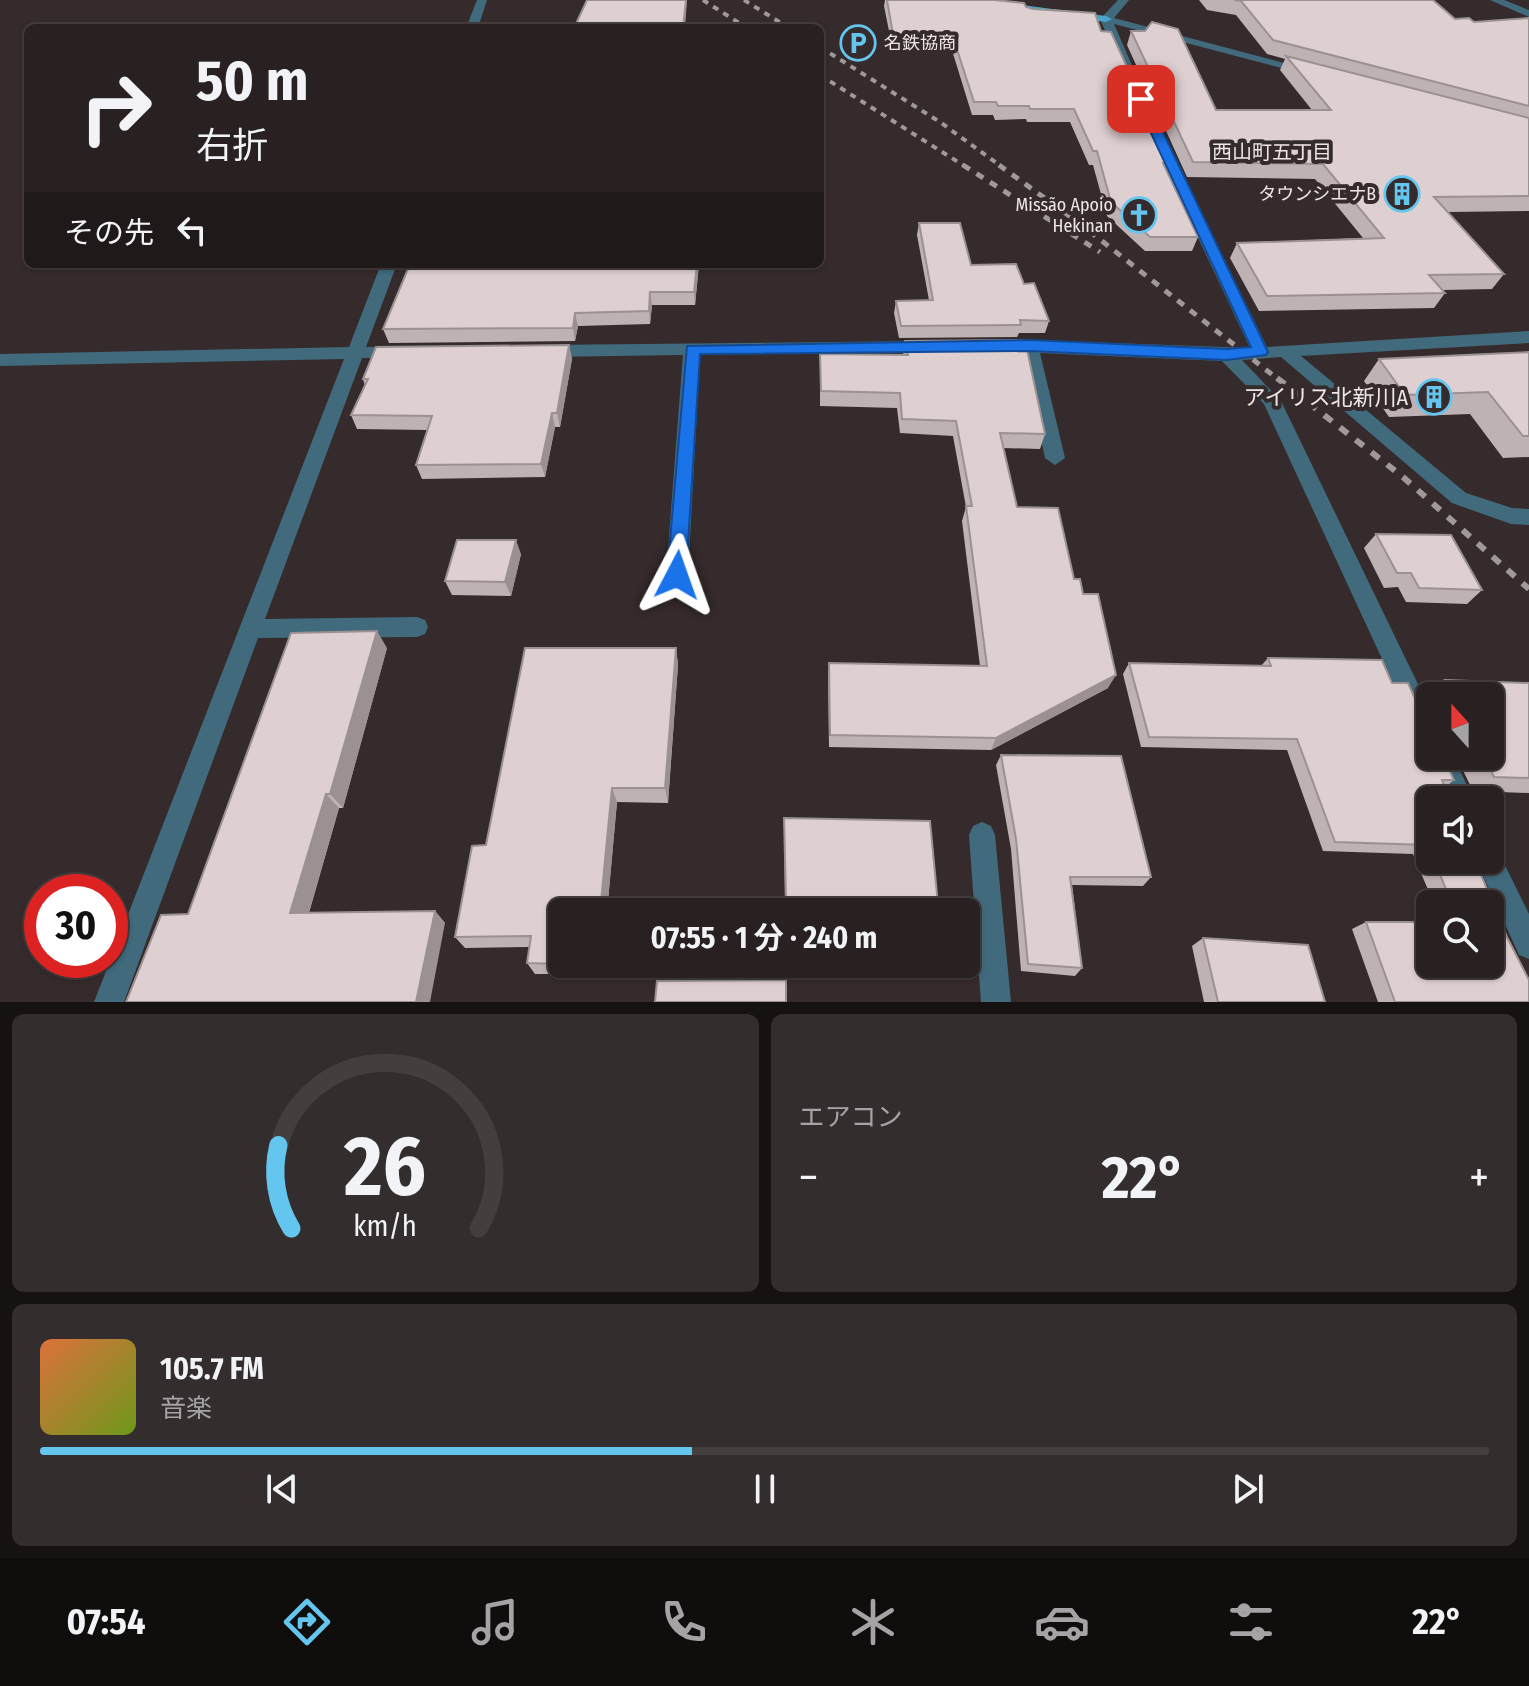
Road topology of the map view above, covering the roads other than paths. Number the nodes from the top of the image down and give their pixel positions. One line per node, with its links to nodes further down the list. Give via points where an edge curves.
1 (482, 0): 7 (street)
2 (1124, 0): 6 (street)
3 (1495, 0): 5 (street)
4 (1000, 5): 6 (main road)
5 (1529, 14)
6 (1106, 19): 8 (street); 9 (street)
7 (473, 24)
8 (1318, 74)
9 (1141, 99)
10 (1153, 126): 21 (street)
11 (388, 268): 19 (street)
12 (1529, 337): 17 (street)
13 (954, 346): 16 (street)
14 (984, 346): 15 (street)
15 (1030, 346): 22 (street); 24 (street)
16 (692, 349): 18 (street); 26 (street)
17 (1283, 350): 21 (street); 25 (street, via 1459,498)
18 (533, 351)
19 (358, 352): 20 (street); 23 (street); 28 (street)
20 (422, 352)
21 (1261, 352): 22 (street)
22 (1227, 355): 29 (street, via 1272,401)
23 (0, 360)
24 (1055, 458)
25 (1529, 517)
26 (677, 575)
27 (417, 627): 28 (street)
28 (252, 629): 33 (street)
29 (1416, 705)
30 (982, 835): 34 (street)
31 (1496, 874): 32 (street)
32 (1529, 945)
33 (109, 1002)
34 (996, 1002)

